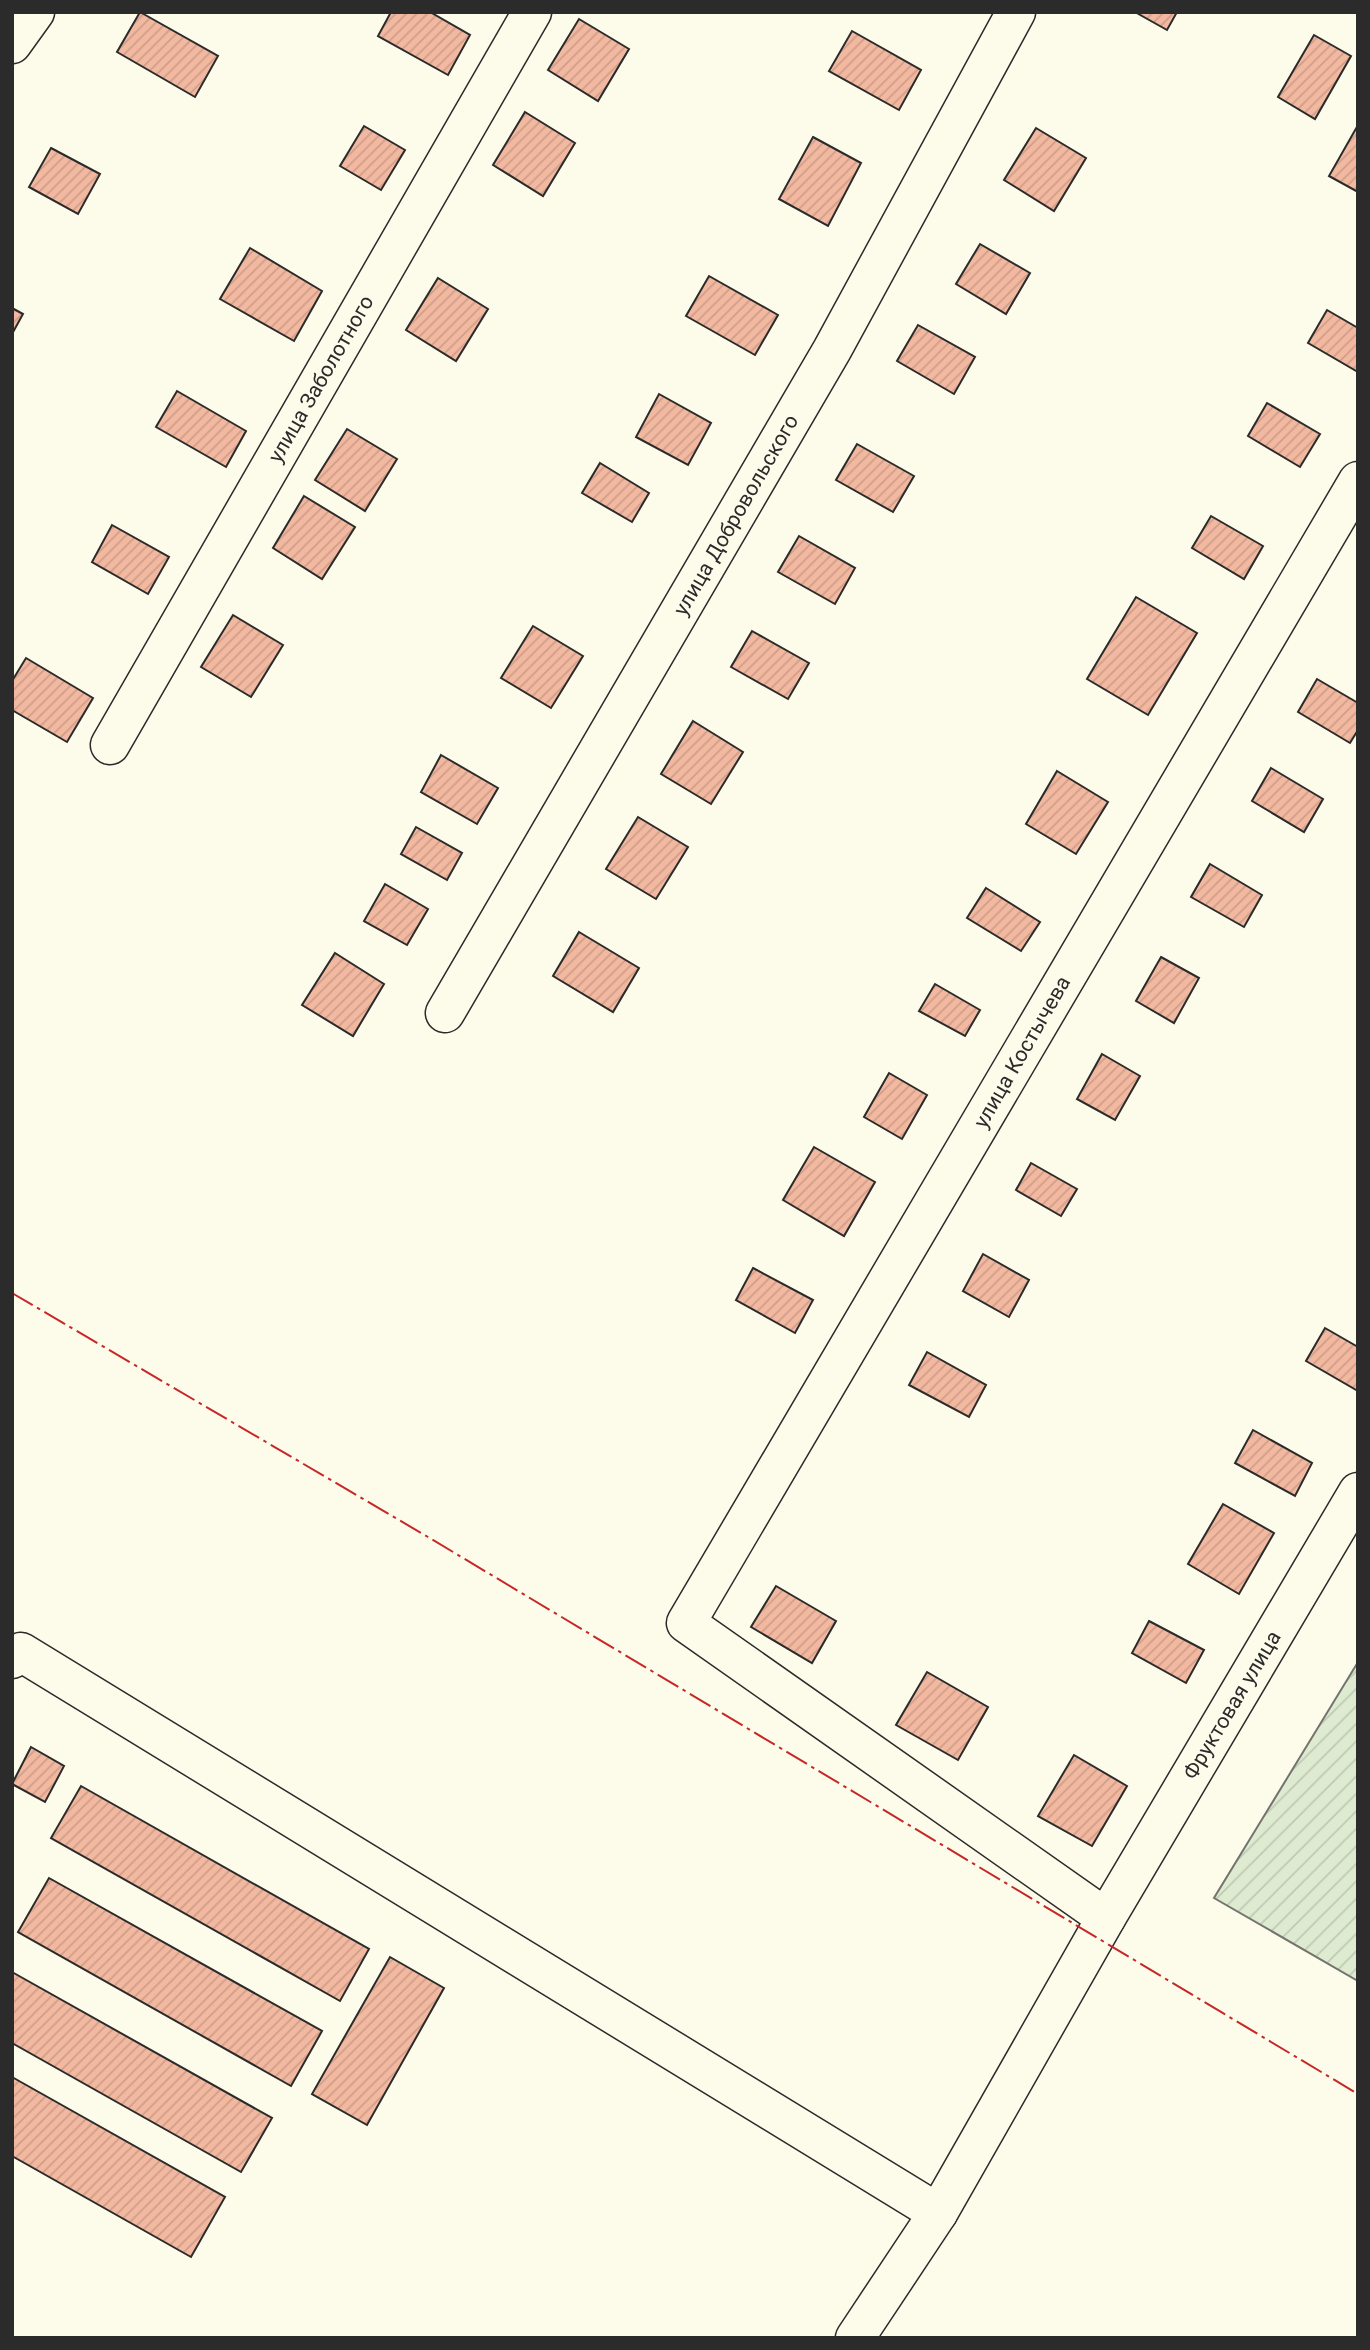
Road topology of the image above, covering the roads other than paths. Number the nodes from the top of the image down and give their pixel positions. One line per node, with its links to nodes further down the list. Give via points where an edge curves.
1 (35, 12): 4 (street)
2 (532, 12): 6 (street, улица Заболотного)
3 (1016, 12): 7 (street, улица Добровольского, via 832,350)
4 (12, 44)
5 (1358, 481): 10 (street, улица Костычева, via 686,1623)
6 (110, 745)
7 (445, 1013)
8 (1358, 1492): 10 (street, Фруктовая улица)
9 (12, 1659): 11 (street, via 21,1652)
10 (1106, 1917): 11 (street, Фруктовая улица)
11 (938, 2213): 12 (street, Фруктовая улица)
12 (855, 2338)

